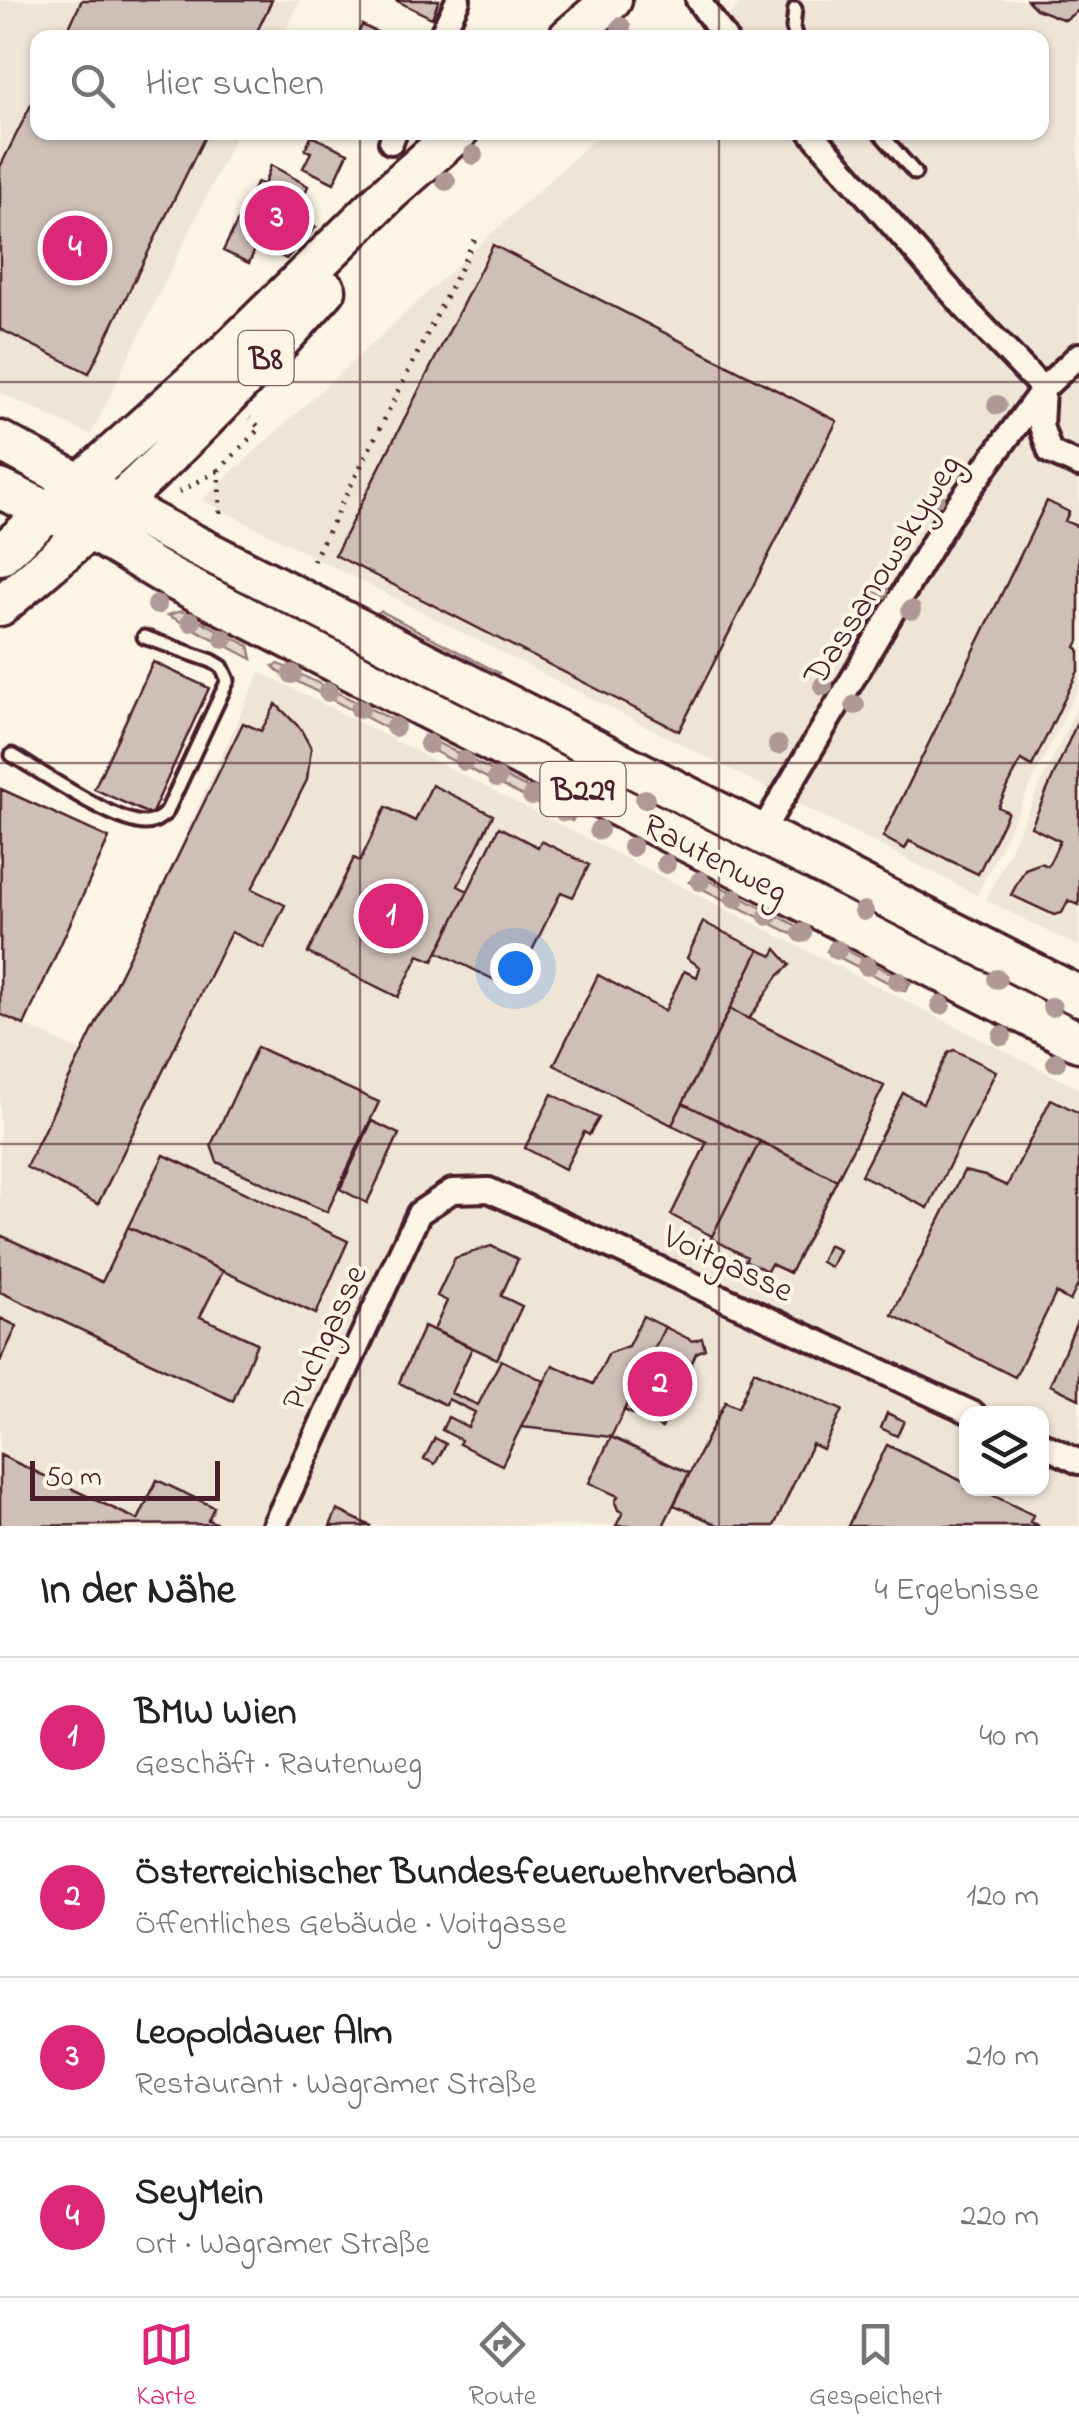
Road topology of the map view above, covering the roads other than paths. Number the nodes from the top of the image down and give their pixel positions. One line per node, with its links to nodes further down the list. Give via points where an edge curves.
1 (458, 0): 5 (street)
2 (612, 0): 6 (main road)
3 (698, 0): 7 (street)
4 (795, 9): 8 (lane)
5 (444, 30)
6 (577, 30)
7 (718, 30)
8 (794, 30)
9 (449, 140): 13 (main road, B8)
10 (818, 140): 15 (street)
11 (886, 140): 12 (lane)
12 (915, 173)
13 (390, 192): 18 (main road, B8, via 291,293); 20 (main road, B8, via 357,255 252,374)
14 (1079, 354): 15 (street, Dassanowskyweg)
15 (1044, 389): 17 (street, via 1040,426 1050,452); 27 (street, Dassanowskyweg, via 948,518)
16 (0, 441): 18 (main road, B229)
17 (1079, 466)
18 (80, 483): 20 (main road, B229); 21 (main road, B8)
19 (0, 489): 21 (main road, B229)
20 (118, 504): 22 (main road, B8); 27 (main road, Rautenweg / B229)
21 (47, 510): 22 (main road, B229); 23 (main road, B8)
22 (90, 530): 24 (main road, B8); 29 (main road, Rautenweg / B229, via 172,579)
23 (0, 555)
24 (0, 606)
25 (144, 637): 26 (lane, via 222,666 228,680 166,813 154,822 128,819)
26 (12, 755)
27 (760, 834): 28 (main road, Rautenweg / B229)
28 (1079, 996)
29 (1079, 1042)
30 (452, 1191): 31 (street, Voitgasse, via 489,1190); 34 (street, Puchgasse, via 419,1213)
31 (959, 1407)
32 (1049, 1447): 33 (street)
33 (1079, 1462)
34 (274, 1526)

